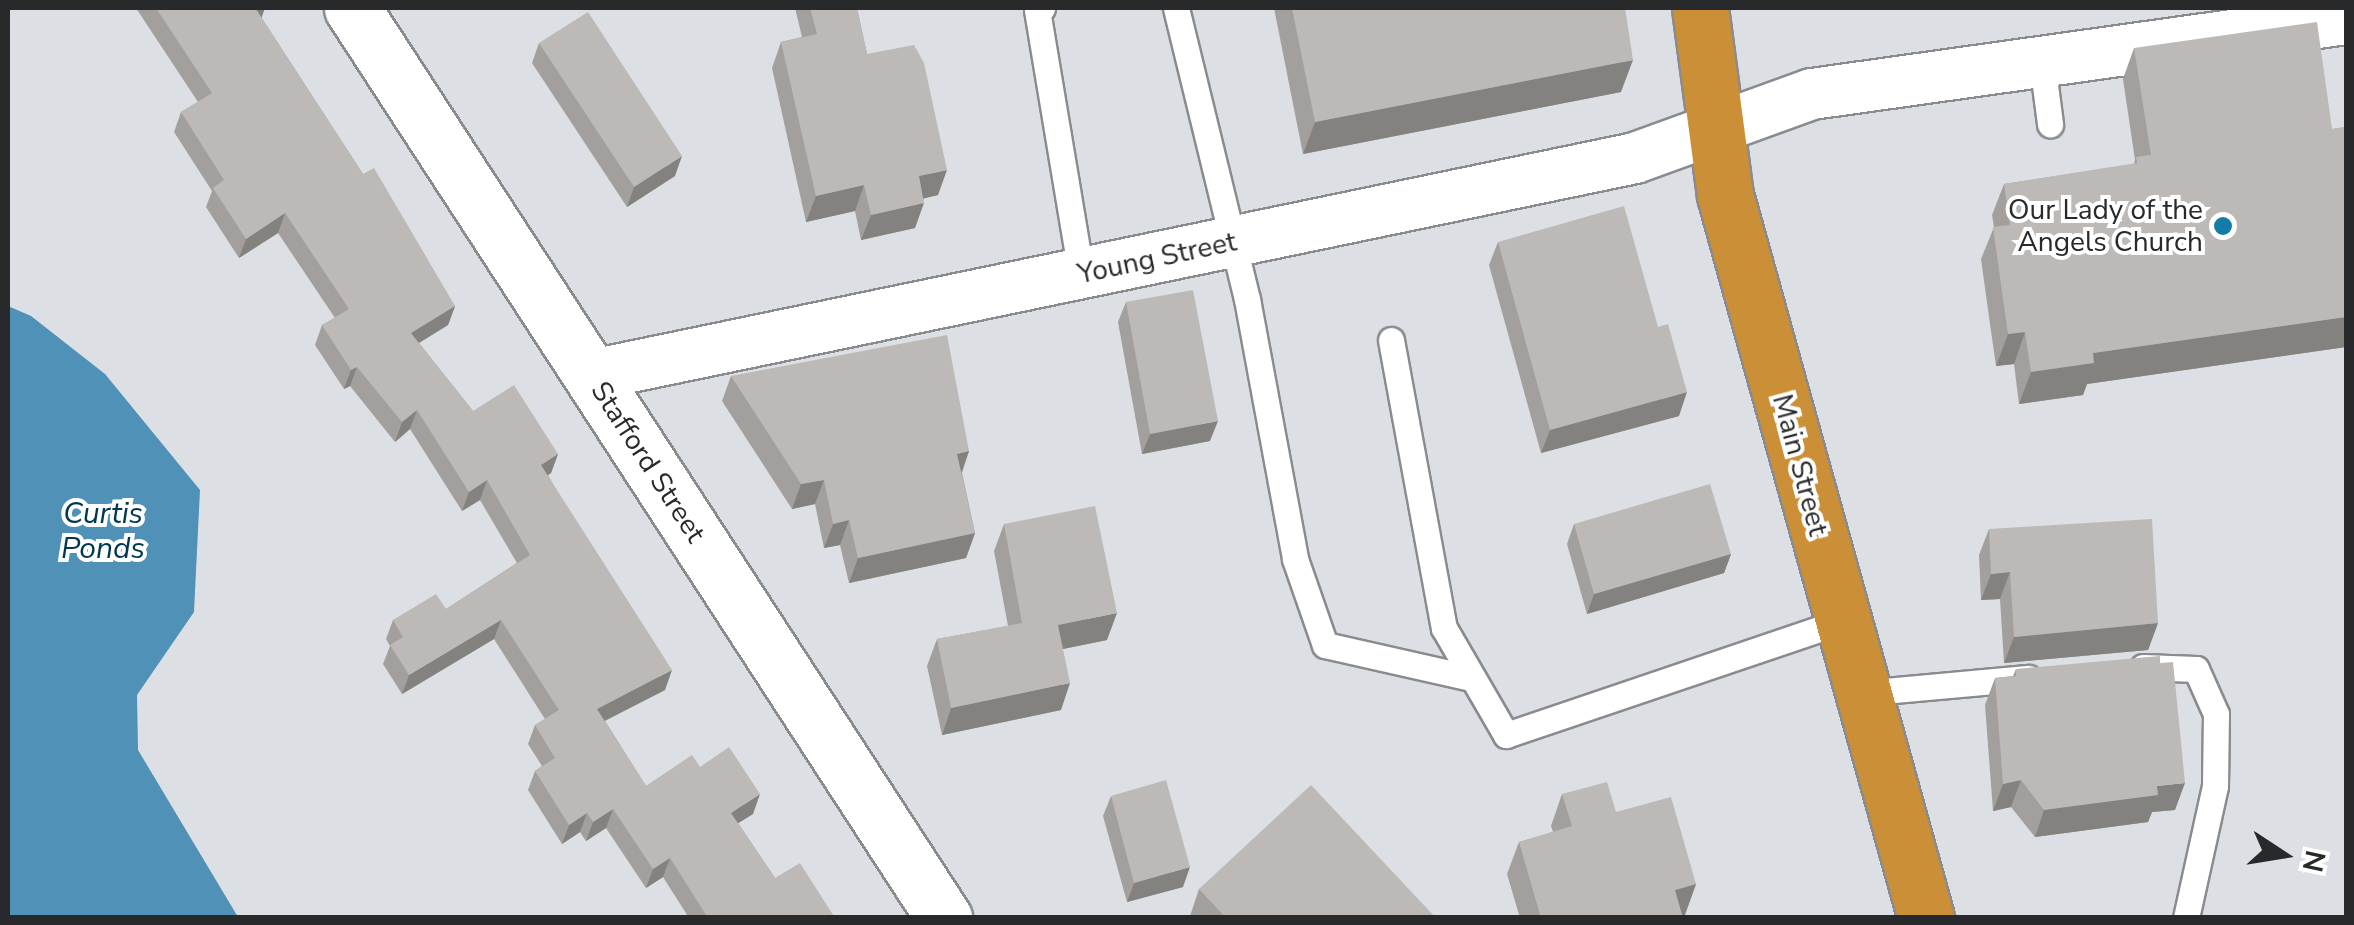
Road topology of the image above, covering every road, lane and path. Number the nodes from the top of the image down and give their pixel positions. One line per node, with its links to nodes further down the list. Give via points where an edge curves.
1 (352, 8): 12 (main road, Stafford Street)
2 (1042, 8): 10 (lane)
3 (1176, 8): 9 (lane)
4 (1700, 8): 8 (highway, Main Street)
5 (2346, 19): 6 (street, Young Street)
6 (2042, 62): 7 (lane); 8 (street, Young Street, via 1812,94)
7 (2050, 124)
8 (1719, 130): 9 (street, Young Street, via 1635,158); 13 (highway, Main Street, via 1725,195)
9 (1233, 242): 10 (street, Young Street); 16 (lane, via 1296,560 1325,645)
10 (1081, 274): 12 (street, Young Street)
11 (1390, 340): 16 (lane, via 1444,628)
12 (592, 375): 18 (main road, Stafford Street)
13 (1842, 621): 16 (lane, via 1506,735); 17 (highway, Main Street)
14 (2122, 668): 20 (lane, via 2196,669 2216,714 2216,786)
15 (2064, 674): 17 (lane)
16 (1472, 678)
17 (1862, 693): 19 (highway, Main Street)
18 (944, 918)
19 (1926, 918)
20 (2186, 918)

